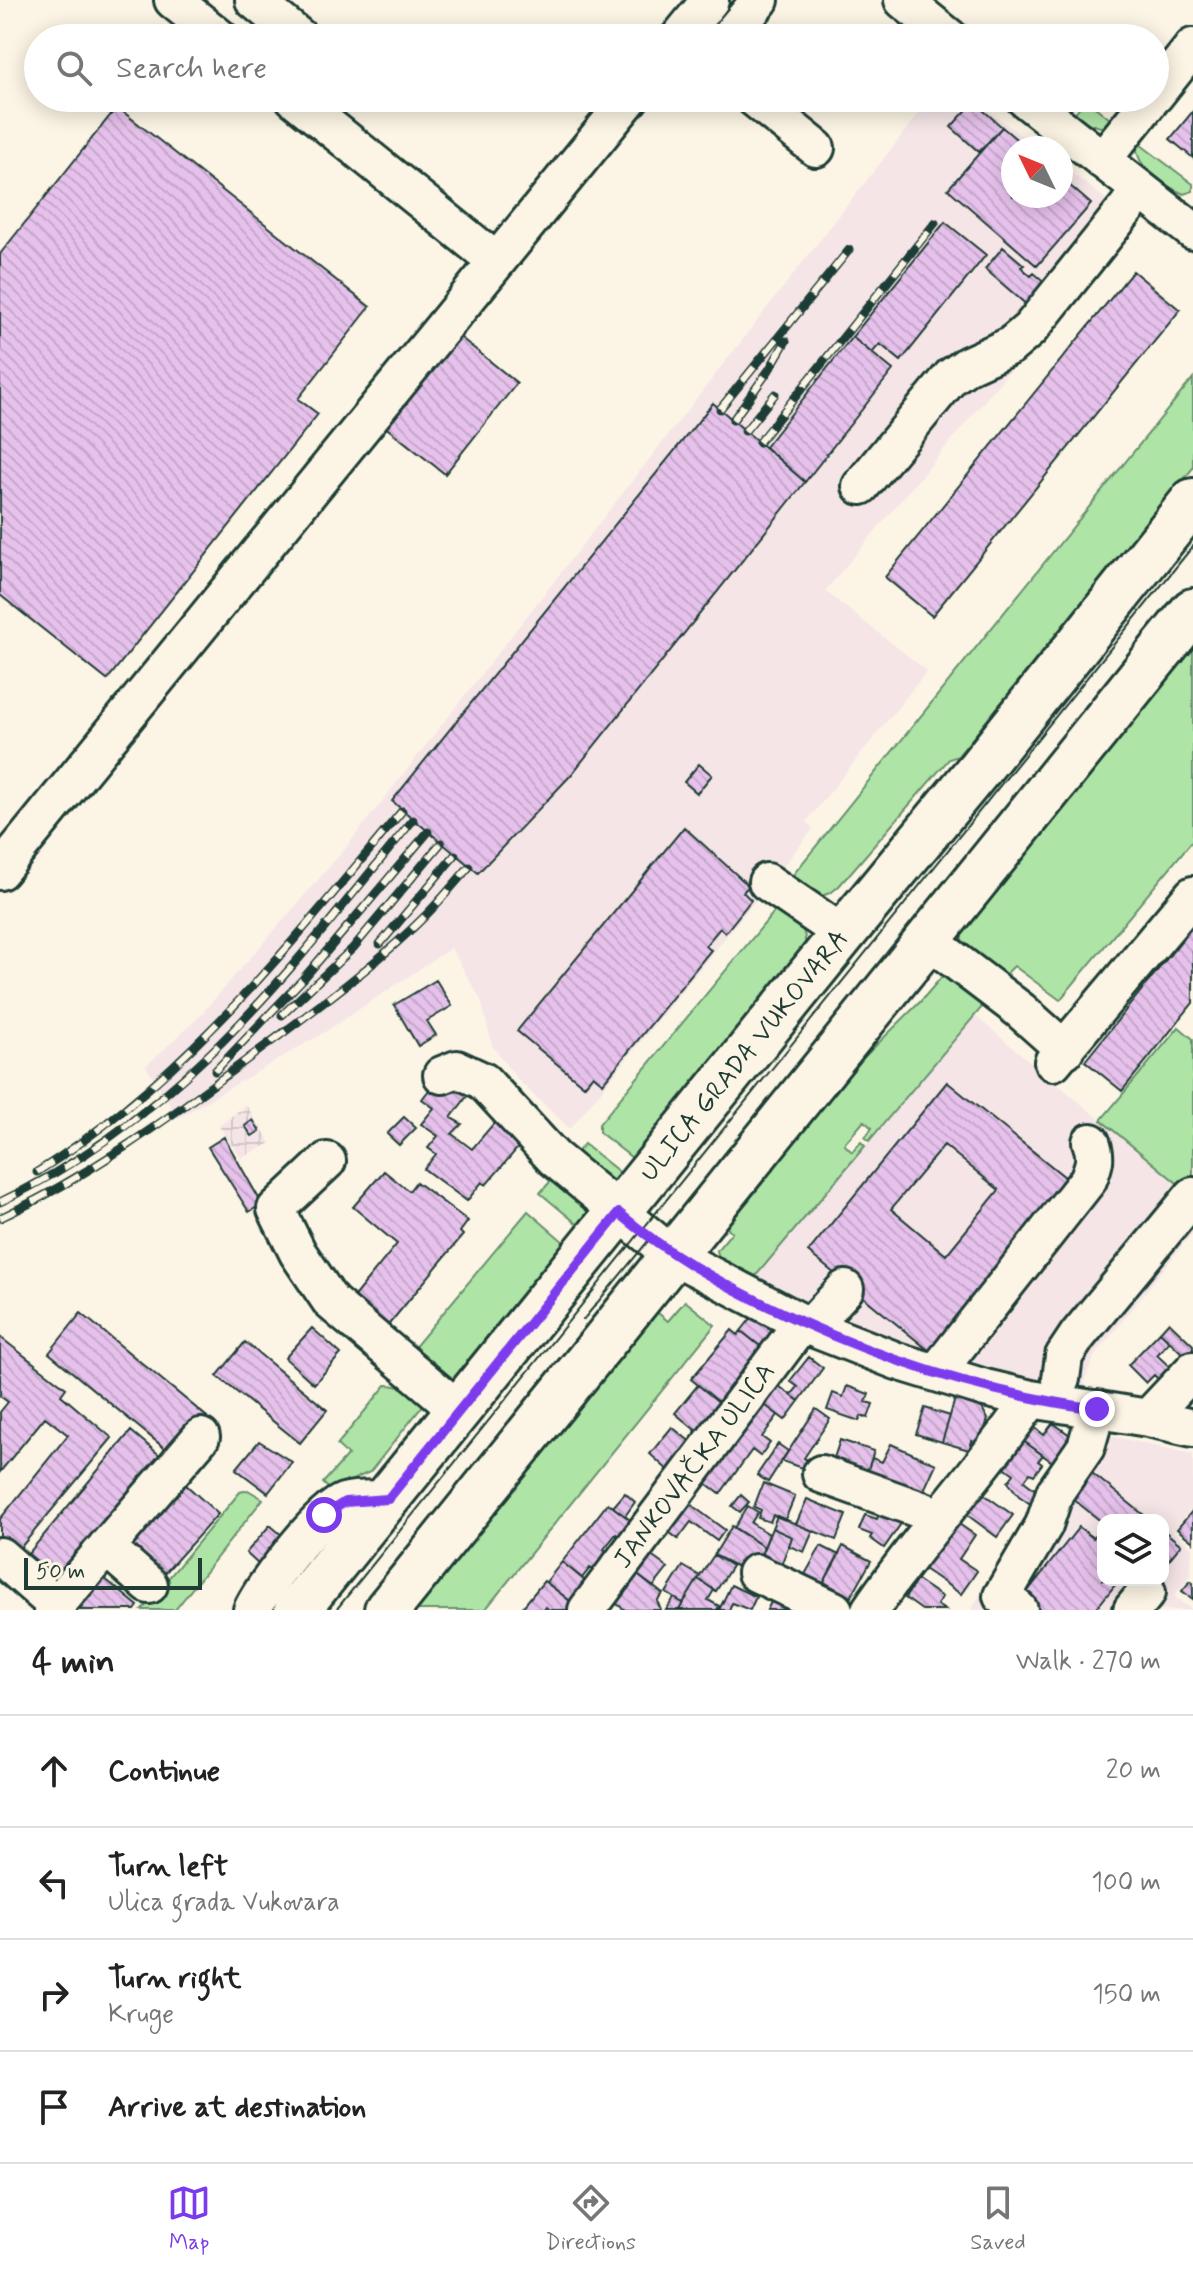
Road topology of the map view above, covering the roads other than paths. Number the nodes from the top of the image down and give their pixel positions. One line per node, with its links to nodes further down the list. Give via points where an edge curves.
1 (173, 0): 5 (street)
2 (254, 0): 6 (street)
3 (760, 0): 7 (street)
4 (903, 0): 8 (street)
5 (203, 24)
6 (283, 24)
7 (740, 24)
8 (933, 24)
9 (1193, 47): 10 (street)
10 (1169, 77)
11 (311, 112): 20 (street)
12 (618, 112): 20 (street)
13 (771, 112): 16 (street)
14 (1042, 112): 17 (street)
15 (1141, 112): 17 (street)
16 (816, 148)
17 (1102, 160): 18 (street)
18 (1141, 190): 19 (street); 21 (street, via 1030,329 1010,346 951,377)
19 (1188, 218)
20 (496, 261): 24 (street)
21 (861, 486)
22 (1193, 501): 27 (main road, ULICA GRADA VUKOVARA)
23 (1193, 611): 28 (main road)
24 (0, 871)
25 (767, 882): 27 (street)
26 (1193, 895): 28 (street, via 1059,1056 1020,1010)
27 (843, 934): 33 (main road, ULICA GRADA VUKOVARA)
28 (928, 940): 34 (main road)
29 (442, 1075): 33 (street, via 457,1069 483,1081 554,1158)
30 (1091, 1142): 38 (street, via 1095,1154 1088,1180)
31 (327, 1161): 42 (street, via 276,1209 293,1243 331,1302)
32 (1193, 1196): 39 (street, via 1078,1335 1064,1356)
33 (619, 1213): 34 (street); 42 (main road, ULICA GRADA VUKOVARA)
34 (672, 1255): 36 (street); 56 (main road)
35 (845, 1289): 36 (street, JANKOVAČKA ULICA)
36 (806, 1325): 38 (street); 57 (street, JANKOVAČKA ULICA)
37 (1193, 1370): 43 (street)
38 (936, 1373): 40 (street)
39 (1061, 1379)
40 (1031, 1399): 41 (street); 48 (street)
41 (1097, 1409): 43 (street); 60 (street, via 1086,1447 1055,1492 1044,1525 1002,1596)
42 (460, 1411): 47 (main road, ULICA GRADA VUKOVARA)
43 (1148, 1418): 44 (street)
44 (1193, 1428)
45 (201, 1437): 49 (street)
46 (821, 1474): 48 (street)
47 (388, 1499): 54 (street, via 345,1502 324,1515); 55 (main road, ULICA GRADA VUKOVARA)
48 (938, 1516): 59 (street)
49 (106, 1547): 52 (street); 53 (street)
50 (0, 1556): 53 (street)
51 (756, 1573): 58 (street)
52 (149, 1585)
53 (54, 1608)
54 (252, 1610)
55 (297, 1610)
56 (387, 1610)
57 (587, 1610)
58 (834, 1610)
59 (870, 1610)
60 (1019, 1610)

